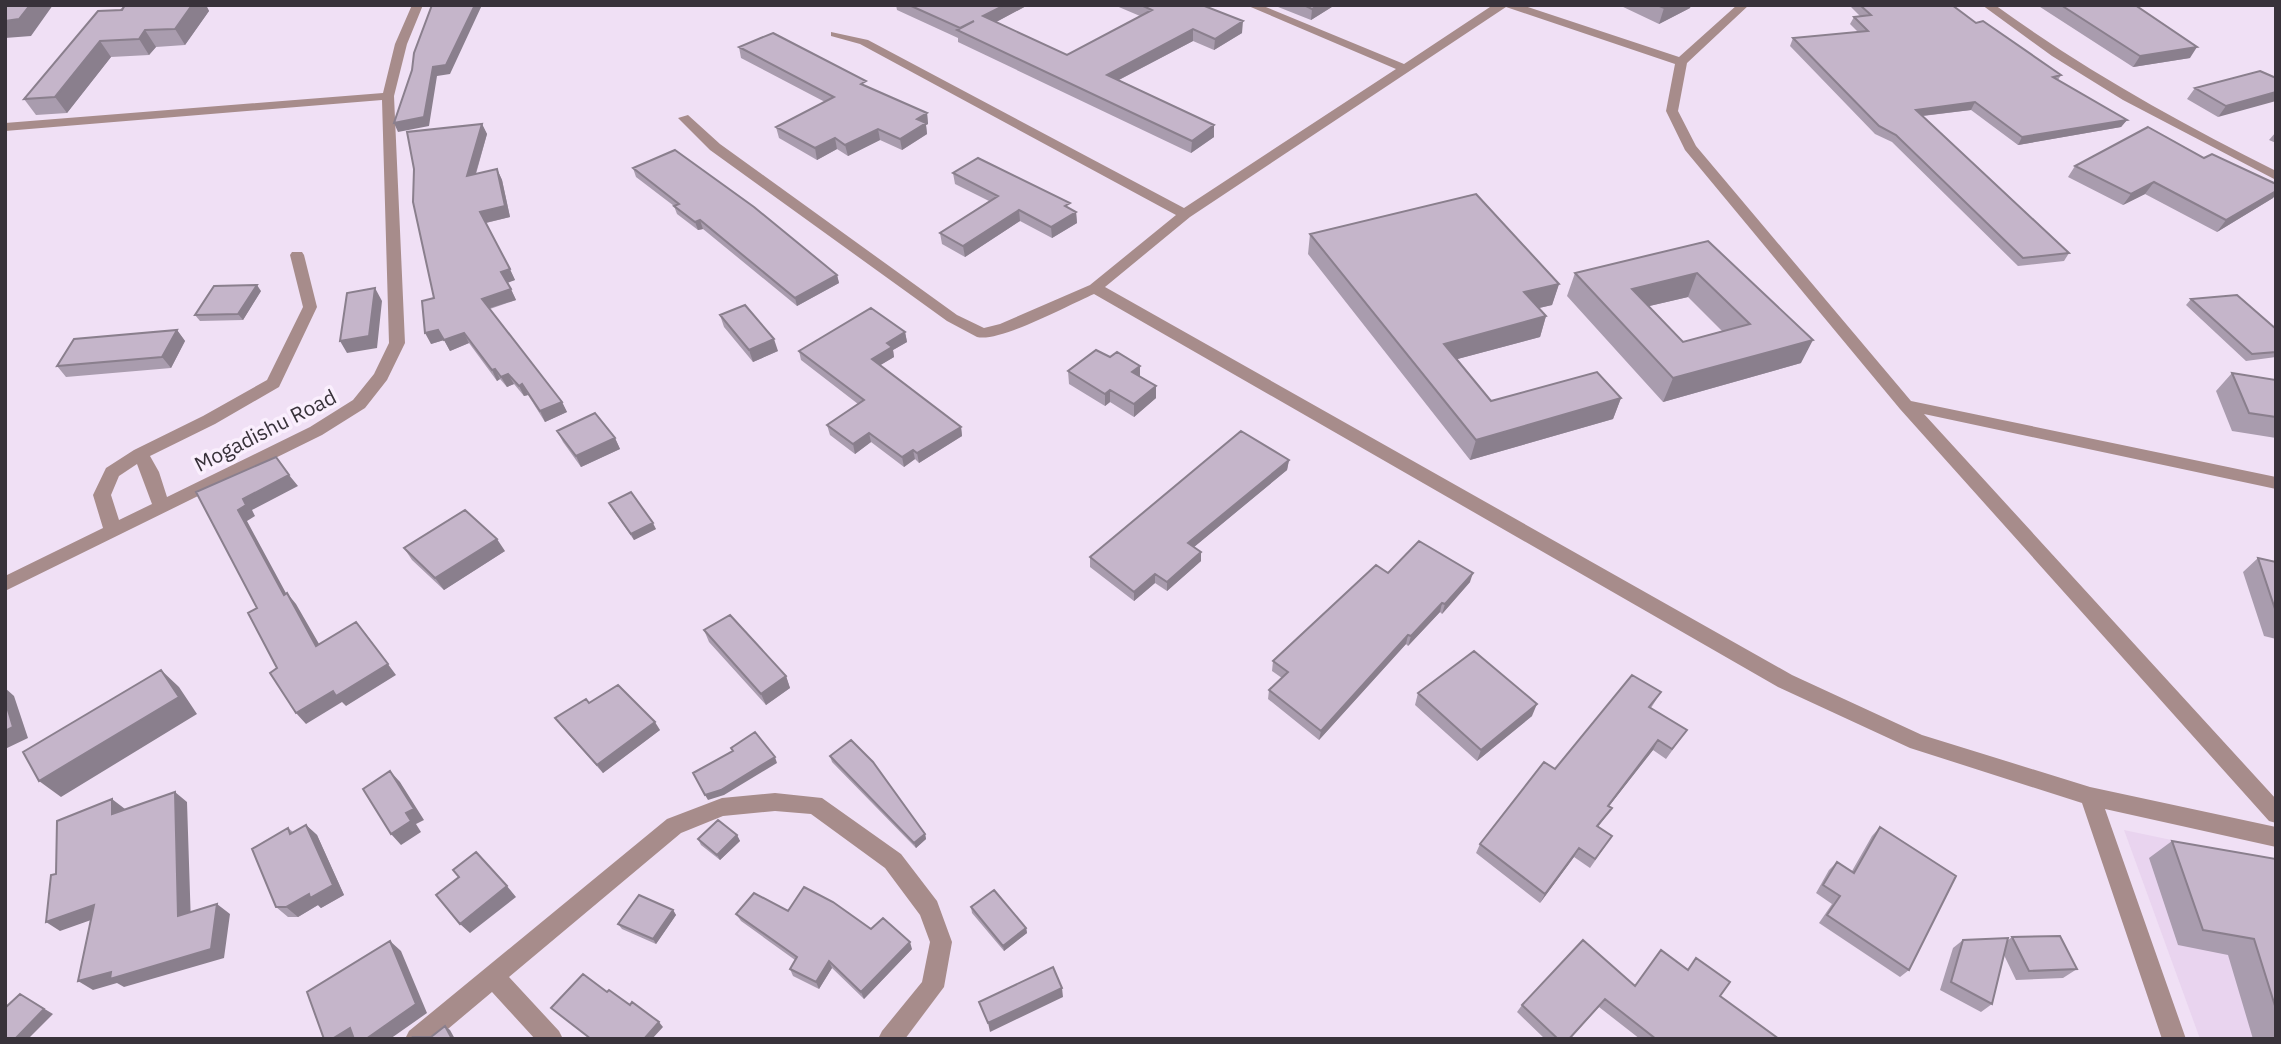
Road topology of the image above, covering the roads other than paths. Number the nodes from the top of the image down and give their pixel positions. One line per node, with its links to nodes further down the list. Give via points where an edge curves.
1 (418, 5): 10 (street, Mogadishu Road, via 401,44)
2 (1251, 5): 9 (street)
3 (1501, 5): 9 (street)
4 (1510, 5): 8 (street)
5 (1744, 5): 8 (street)
6 (1987, 5): 13 (street, via 2034,41 2175,127)
7 (835, 34): 14 (street, via 864,42)
8 (1682, 62): 17 (street, via 1672,111 1690,147)
9 (1404, 68): 14 (street)
10 (388, 96): 12 (street); 20 (street, Mogadishu Road, via 397,343 381,376 359,404 316,431)
11 (684, 118): 16 (street, via 715,147 952,318 982,333)
12 (5, 127)
13 (2276, 176)
14 (1185, 214): 16 (street)
15 (298, 255): 18 (street, via 310,307 273,383)
16 (1095, 288): 23 (street, via 1785,681 1917,742)
17 (1906, 405): 19 (street); 24 (street)
18 (139, 454): 20 (street, via 151,472); 21 (street, via 112,472 102,495)
19 (2276, 482)
20 (161, 507): 21 (street, Mogadishu Road)
21 (113, 531): 22 (street, Mogadishu Road)
22 (5, 584)
23 (2090, 796): 25 (street); 30 (street)
24 (2276, 814)
25 (2276, 837)
26 (492, 975): 27 (street); 28 (street); 29 (street, via 674,826 722,807 815,804 893,861 929,909 941,942 932,987)
27 (417, 1039)
28 (551, 1039)
29 (890, 1039)
30 (2174, 1039)

